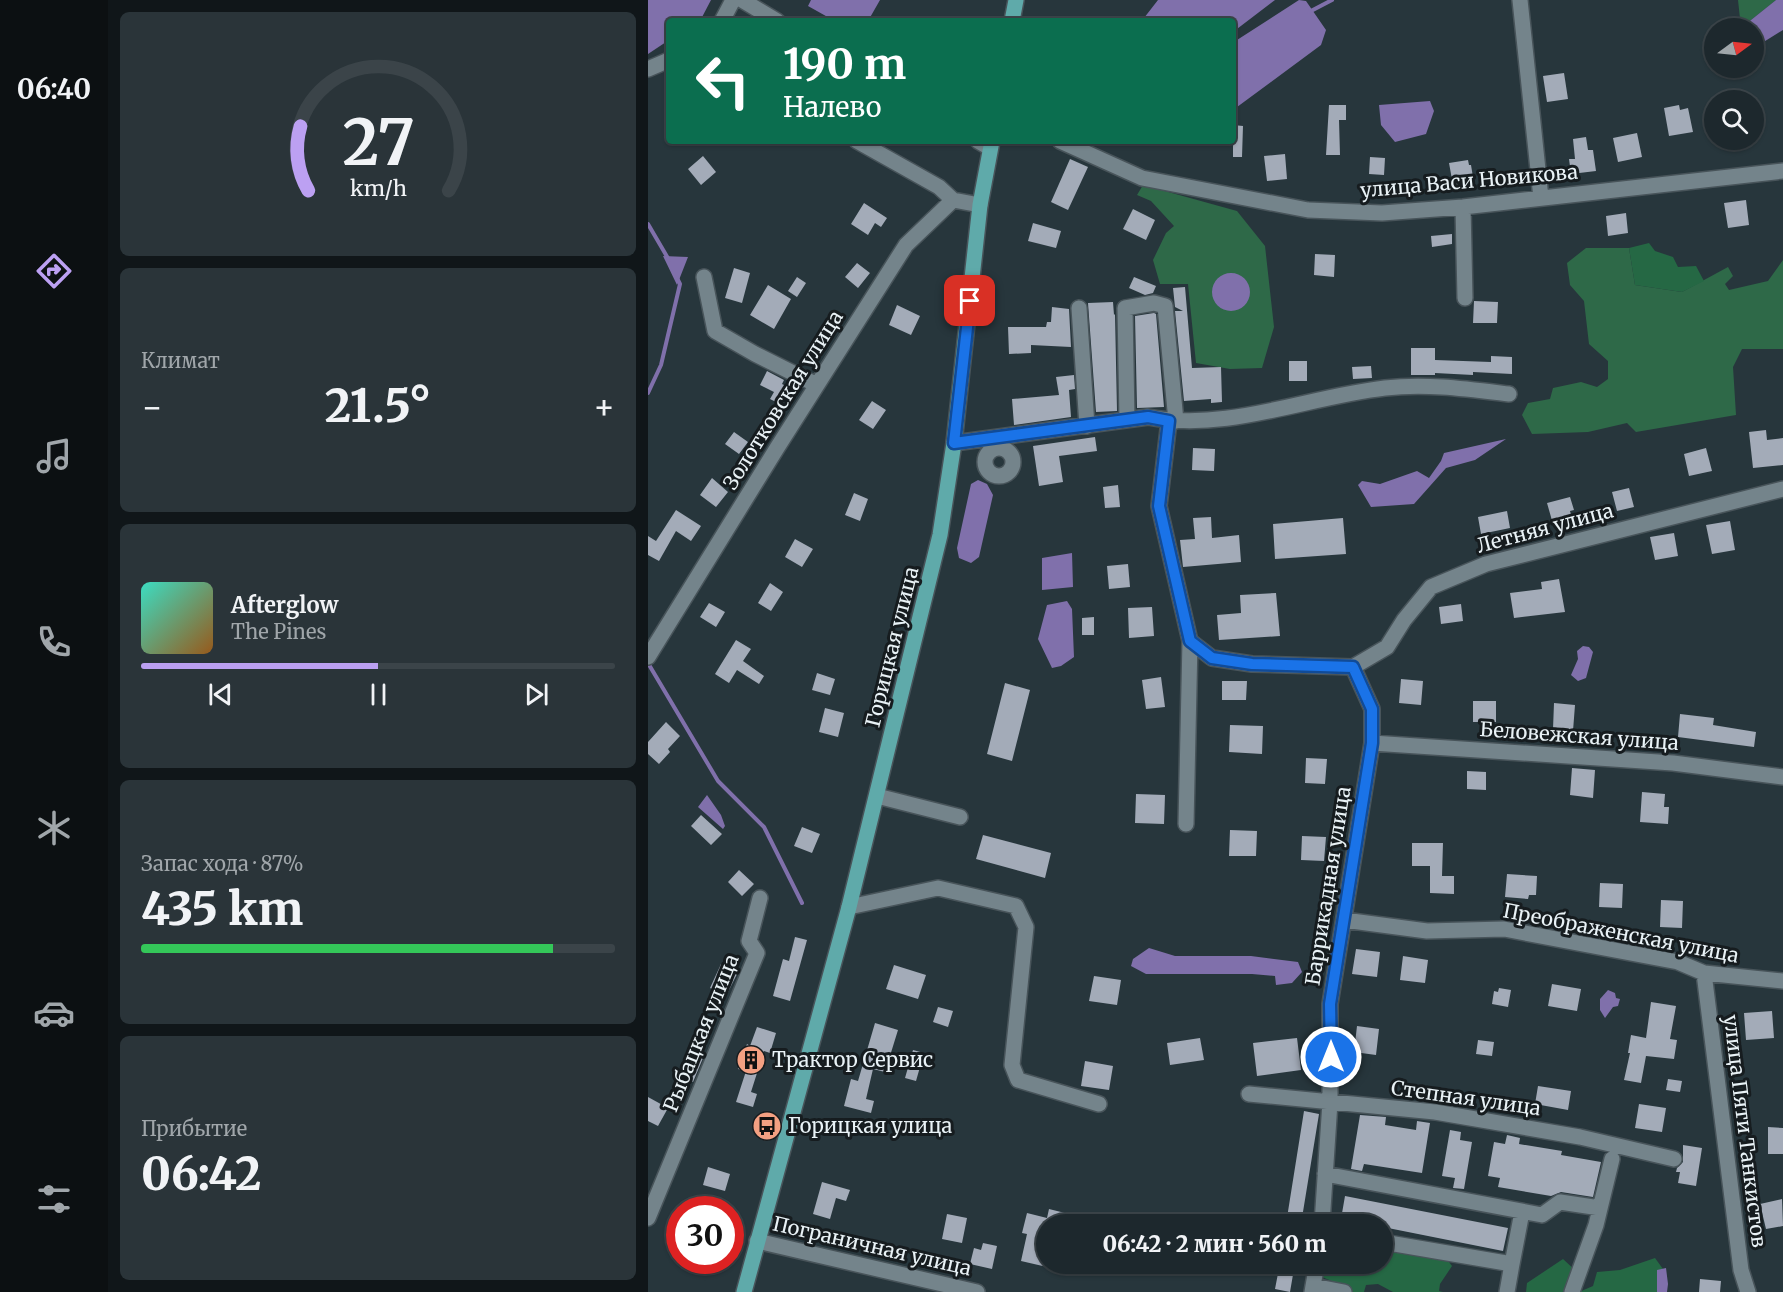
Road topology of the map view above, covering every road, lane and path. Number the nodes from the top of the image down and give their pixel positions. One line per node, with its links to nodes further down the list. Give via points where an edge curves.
1 (733, 0): 5 (street)
2 (742, 0): 6 (street)
3 (1016, 0): 7 (main road)
4 (1520, 0): 14 (street)
5 (724, 18)
6 (772, 18)
7 (1013, 18)
8 (666, 61): 9 (street)
9 (648, 69)
10 (862, 144): 15 (street, via 939,187)
11 (987, 144): 16 (main road, Горицкая улица)
12 (1067, 144): 17 (street, улица Васи Новикова, via 1142,178 1308,210 1382,213)
13 (1783, 171): 14 (street, улица Васи Новикова)
14 (1541, 198): 17 (street, улица Васи Новикова)
15 (953, 200): 16 (street); 21 (street, Золотковская улица, via 906,245)
16 (980, 206): 26 (main road, Горицкая улица)
17 (1463, 207): 19 (street)
18 (704, 278): 21 (street, via 716,331)
19 (1465, 298)
20 (1078, 308): 25 (street)
21 (817, 385): 29 (street, Золотковская улица)
22 (1509, 394): 24 (street, via 1455,387 1386,388 1248,416)
23 (1127, 420): 24 (street, via 1148,417); 24 (street, via 1125,308 1154,303 1165,306); 25 (street)
24 (1172, 421): 28 (street, via 1159,506)
25 (1087, 426): 26 (street, via 996,443)
26 (954, 443): 33 (main road, Горицкая улица, via 940,535)
27 (1783, 489): 30 (street, Летняя улица, via 1486,564 1464,573 1431,587 1387,647)
28 (1190, 641): 30 (street, via 1212,658 1252,664); 35 (street)
29 (649, 656)
30 (1353, 667): 31 (street, Баррикадная улица, via 1372,709)
31 (1372, 743): 32 (street, Беловежская улица, via 1673,763); 38 (street, Баррикадная улица)
32 (1783, 777)
33 (877, 796): 34 (street); 37 (main road, Горицкая улица)
34 (960, 817)
35 (1186, 824)
36 (760, 898): 50 (street, Рыбацкая улица, via 749,940 757,952)
37 (849, 907): 43 (street, via 938,888 1016,906 1026,927 1012,1065 1018,1080); 51 (main road, Горицкая улица)
38 (1344, 920): 39 (street, Преображенская улица, via 1426,931 1504,929 1678,962); 42 (street, Баррикадная улица, via 1330,1004)
39 (1704, 974): 40 (street, Преображенская улица); 62 (street, улица Пяти Танкистов, via 1741,1270)
40 (1783, 981)
41 (1250, 1094): 42 (street, Степная улица)
42 (1330, 1102): 45 (street, Степная улица, via 1435,1112 1580,1137); 46 (street, Баррикадная улица)
43 (1099, 1104)
44 (1612, 1159): 47 (street)
45 (1674, 1159)
46 (1325, 1174): 48 (street); 49 (street, Баррикадная улица)
47 (1600, 1208): 48 (street, via 1560,1202 1542,1215); 61 (street)
48 (1522, 1212): 53 (street)
49 (1323, 1214)
50 (648, 1218)
51 (757, 1241): 55 (street, Пограничная улица); 57 (main road, Горицкая улица)
52 (1393, 1244): 53 (street)
53 (1512, 1264): 60 (street)
54 (1315, 1274): 56 (street)
55 (928, 1287): 58 (street, Пограничная улица)
56 (1313, 1289): 59 (street)
57 (744, 1292)
58 (977, 1292)
59 (1344, 1292)
60 (1507, 1292)
61 (1572, 1292)
62 (1748, 1292)

